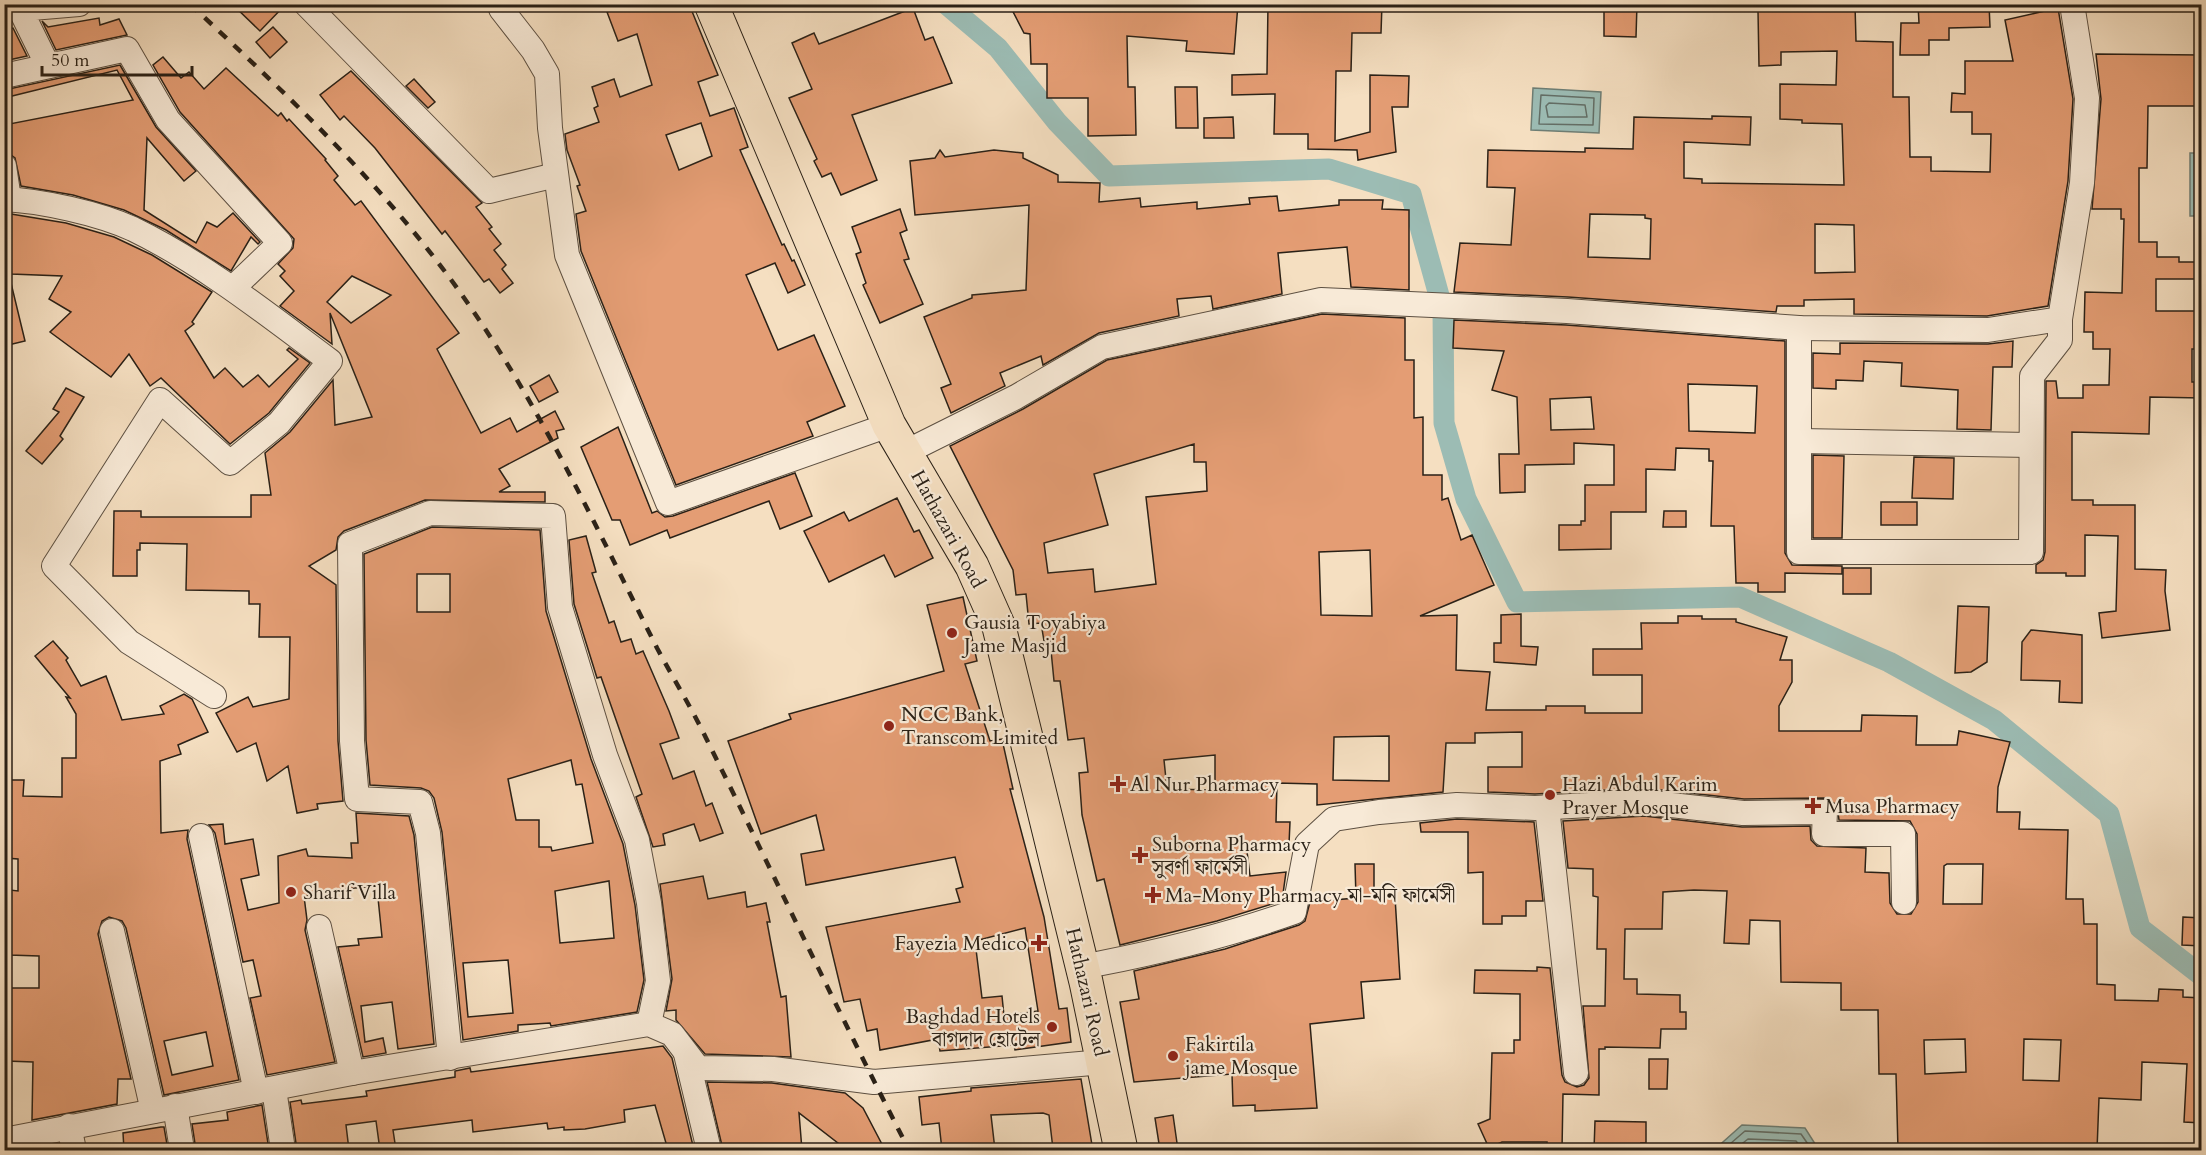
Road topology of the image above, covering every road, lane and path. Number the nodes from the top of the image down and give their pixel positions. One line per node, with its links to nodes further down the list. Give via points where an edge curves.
1 (80, 4): 7 (street, via 20,9)
2 (306, 4): 10 (street, via 489,191)
3 (500, 4): 10 (street, via 547,74)
4 (711, 4): 15 (highway, Hathazari Road)
5 (734, 4): 18 (highway, Hathazari Road)
6 (2072, 4): 13 (street, via 2087,98 2082,183)
7 (48, 66): 8 (street); 12 (street, via 127,49 168,120 279,243)
8 (4, 76)
9 (4, 166): 11 (street)
10 (556, 175): 15 (street, via 567,255 668,503)
11 (7, 199): 12 (street, via 42,201 132,229)
12 (232, 288): 19 (street, via 330,361 279,423 230,463 160,400 54,566 129,642)
13 (2060, 319): 14 (street, via 1988,330); 17 (street, via 2060,340 2032,376)
14 (1799, 328): 16 (street); 18 (street, via 1464,304 1321,300 1102,347 1016,397)
15 (889, 425): 29 (highway, Hathazari Road, via 972,566 999,627)
16 (1800, 441): 17 (street); 17 (street, via 1799,552 2031,552)
17 (2030, 445)
18 (918, 446): 25 (highway, Hathazari Road, via 938,485 995,572 1021,641)
19 (214, 696)
20 (1547, 807): 22 (street, via 1644,802 1743,813 1825,812 1824,834 1904,834); 25 (street, via 1457,805 1334,819 1307,844 1294,912 1180,947); 31 (street)
21 (201, 836): 32 (street)
22 (1904, 902)
23 (319, 927): 30 (street)
24 (112, 931): 33 (street)
25 (1097, 964): 41 (highway, Hathazari Road)
26 (649, 1024): 27 (street, via 672,1034); 28 (street); 28 (street, via 658,981 637,840 602,744 560,607 553,516 430,513 350,544 352,741 357,799 420,802 428,833)
27 (685, 1052): 29 (street, via 698,1068 772,1069 874,1082); 39 (street)
28 (450, 1058): 30 (street)
29 (1103, 1062): 40 (highway, Hathazari Road)
30 (352, 1073): 32 (street)
31 (1576, 1073)
32 (265, 1090): 33 (street); 38 (street)
33 (164, 1108): 34 (street); 37 (street)
34 (69, 1126): 35 (street); 36 (street)
35 (4, 1140)
36 (74, 1150)
37 (182, 1150)
38 (283, 1150)
39 (709, 1150)
40 (1121, 1150)
41 (1138, 1150)

